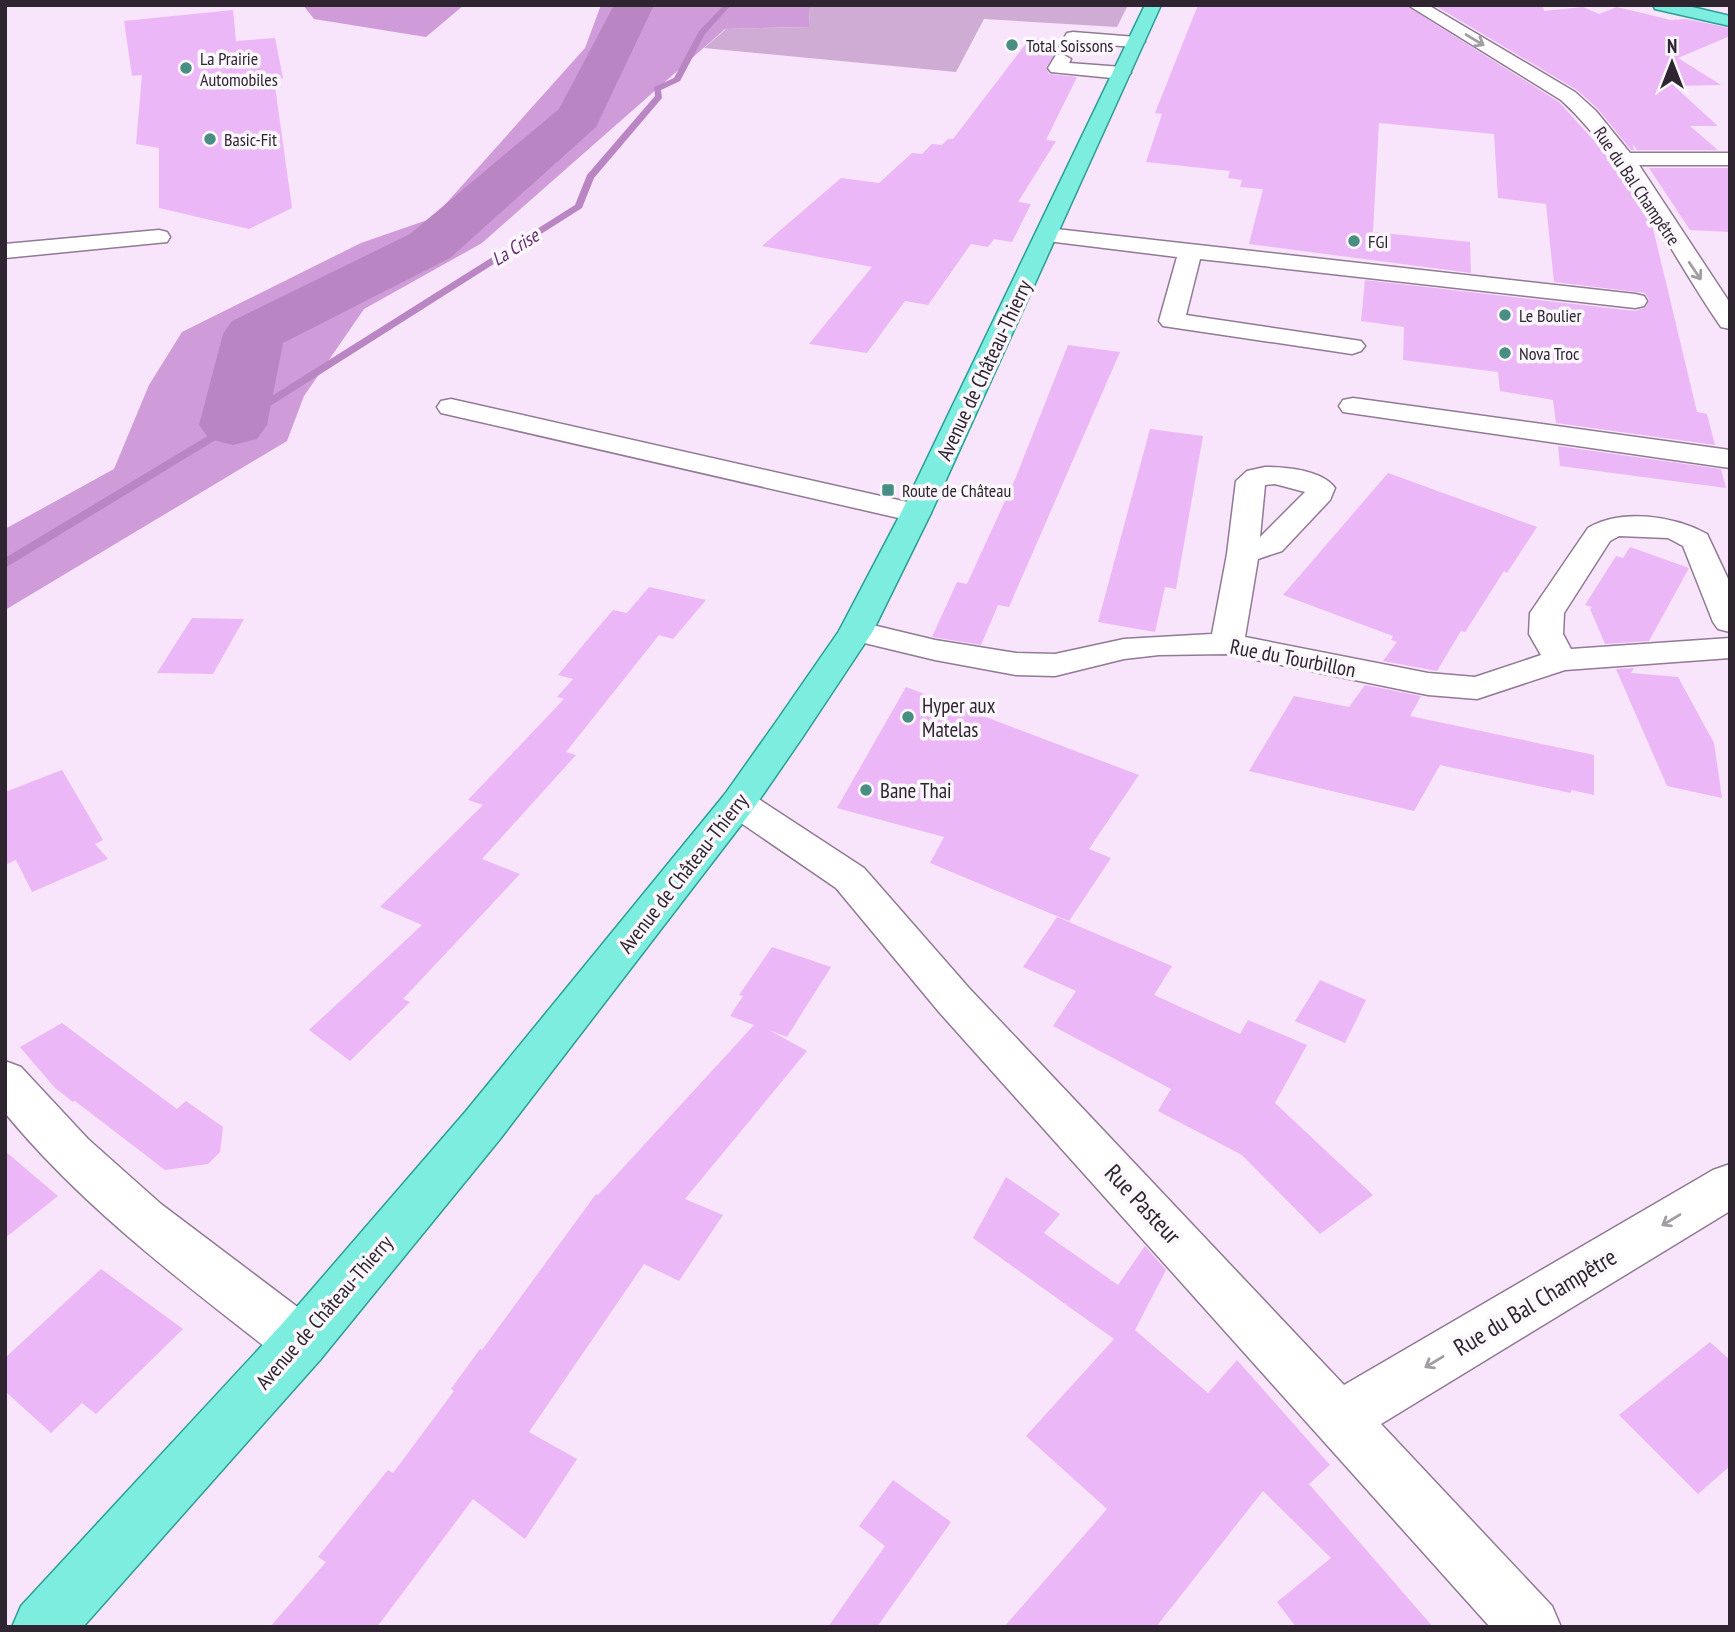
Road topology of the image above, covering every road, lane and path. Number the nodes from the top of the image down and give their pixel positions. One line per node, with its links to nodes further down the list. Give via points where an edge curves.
1 (1153, 5): 5 (main road, Avenue de Château-Thierry)
2 (1416, 5): 6 (street, Rue du Bal Champêtre, one-way to 6, via 1568,96)
3 (1661, 5): 4 (main road)
4 (1730, 21)
5 (1129, 57): 5 (street, via 1057,68 1073,37); 8 (main road, Avenue de Château-Thierry)
6 (1623, 159): 7 (street); 13 (street, Rue du Bal Champêtre, one-way to 13)
7 (1730, 159)
8 (1047, 235): 11 (street); 18 (main road, Avenue de Château-Thierry)
9 (159, 237): 10 (street)
10 (5, 251)
11 (1189, 251): 12 (street); 14 (street, via 1172,321)
12 (1635, 301)
13 (1730, 322)
14 (1352, 346)
15 (1353, 406): 17 (street)
16 (451, 407): 18 (street)
17 (1730, 459)
18 (916, 513): 21 (main road, Avenue de Château-Thierry)
19 (1243, 554): 22 (street)
20 (1730, 622): 24 (street, via 1696,541 1675,529 1613,526 1599,535 1547,613 1546,634)
21 (856, 631): 22 (street, Rue du Tourbillon, via 1016,664 1055,665 1159,645); 25 (main road, Avenue de Château-Thierry)
22 (1227, 644): 24 (street, Rue du Tourbillon, via 1428,684 1477,688)
23 (1730, 648): 24 (street, Rue du Tourbillon)
24 (1561, 660)
25 (737, 803): 28 (main road, Avenue de Château-Thierry, via 483,1125); 29 (street, Rue Pasteur, via 850,878 954,1000)
26 (5, 1080): 28 (street, via 41,1125 161,1237)
27 (1730, 1185): 29 (street, Rue du Bal Champêtre, one-way to 29)
28 (300, 1342): 30 (main road, Avenue de Château-Thierry)
29 (1340, 1418): 31 (street, Rue Pasteur)
30 (42, 1627)
31 (1531, 1627)

